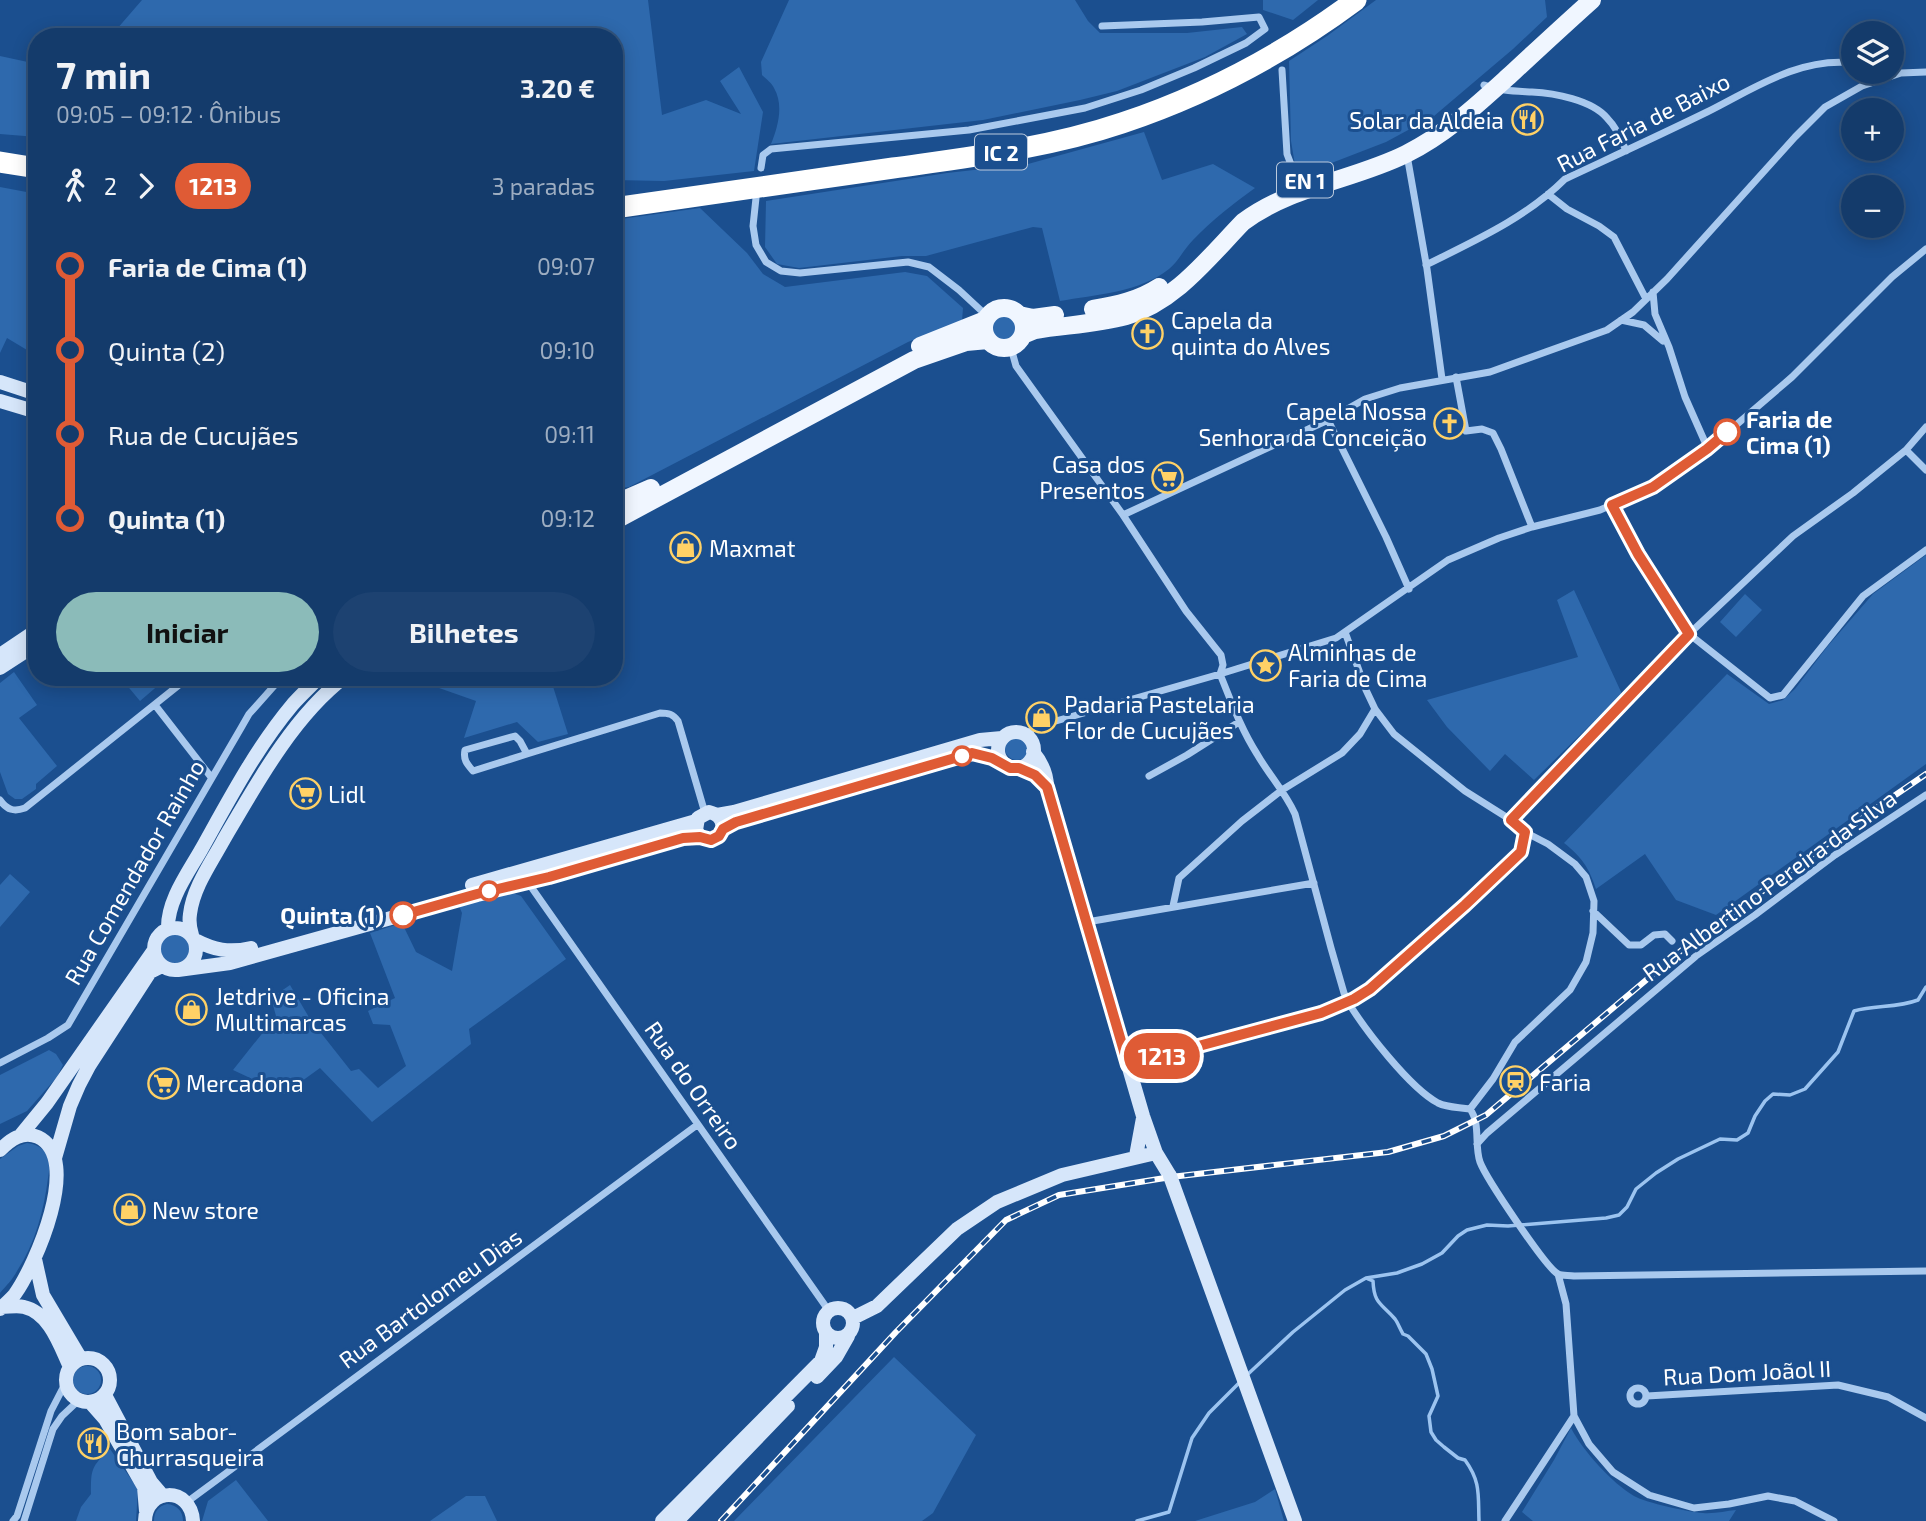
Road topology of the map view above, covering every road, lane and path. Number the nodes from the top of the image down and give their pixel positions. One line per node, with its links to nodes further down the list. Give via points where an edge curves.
1 (1338, 0): 22 (highway, IC 2, via 1247,61 1180,93 1122,113 975,147)
2 (1356, 0): 23 (highway, IC 2, via 1216,85 1157,111 1082,135 1030,148)
3 (1577, 0): 11 (main road, EN 1)
4 (1592, 0): 11 (main road, EN 1)
5 (1102, 26): 18 (street, via 1259,17 1265,29 1194,68 1085,108 969,130 771,149 762,155)
6 (1841, 64): 12 (street, Rua Faria de Baixo, via 1807,66 1773,77)
7 (1282, 70): 19 (street, via 1287,154)
8 (1926, 72): 9 (street)
9 (1904, 73)
10 (1866, 84): 26 (street, via 1825,107 1795,136)
11 (1489, 87): 12 (street, via 1565,97 1594,107 1607,117); 13 (main road, EN 1, via 1463,118); 19 (main road, EN 1, via 1404,142)
12 (1626, 151): 20 (street, Rua Faria de Baixo, via 1564,179)
13 (1407, 153): 25 (street); 32 (main road, EN 1, via 1252,215 1184,282 1141,310 1035,330)
14 (0, 155): 15 (highway)
15 (28, 159)
16 (0, 162): 17 (highway)
17 (28, 167)
18 (761, 169)
19 (1298, 183): 28 (main road, EN 1, via 1249,204 1173,279 1147,295 1074,312 1033,318)
20 (1548, 194): 25 (street, Rua Faria de Baixo, via 1525,212); 27 (street, via 1614,237)
21 (755, 198): 29 (street, via 756,246 766,262 781,271 908,262 929,267)
22 (623, 199)
23 (623, 207)
24 (1926, 249): 42 (street, via 1792,377)
25 (1426, 265): 35 (street)
26 (1653, 292): 27 (street); 33 (street, via 1655,314)
27 (1646, 299): 30 (street)
28 (1019, 315): 29 (main road, EN 1, via 1003,308); 32 (main road, via 1024,325)
29 (986, 318): 31 (main road); 45 (main road, EN 1, via 909,351)
30 (1621, 320): 33 (street, via 1644,325); 34 (street, via 1607,330 1490,372)
31 (988, 340): 32 (main road, via 998,348); 48 (main road, via 966,342 914,360)
32 (1017, 341): 47 (street, via 1016,366)
33 (1669, 348): 42 (street)
34 (1456, 377): 35 (street); 49 (street, via 1466,431 1493,433)
35 (1442, 379): 40 (street, via 1365,399)
36 (0, 382): 37 (street)
37 (28, 391)
38 (0, 401): 39 (street)
39 (28, 409)
40 (1328, 421): 47 (street); 51 (street)
41 (1926, 427): 43 (street)
42 (1707, 449): 46 (street, via 1653,487)
43 (1906, 450): 44 (street); 53 (street, via 1793,536)
44 (1926, 470)
45 (623, 500)
46 (1612, 505): 49 (street); 53 (street)
47 (1123, 515): 58 (street, via 1221,655)
48 (623, 516)
49 (1532, 527): 51 (street, via 1448,560)
50 (1926, 550): 53 (street, via 1863,596 1783,695 1770,698)
51 (1409, 589): 52 (street)
52 (1345, 632): 58 (street); 64 (street)
53 (1689, 634): 79 (street)
54 (28, 636): 56 (street)
55 (28, 651): 57 (street)
56 (0, 655)
57 (0, 668)
58 (1220, 674): 65 (street); 66 (street, via 1035,727)
59 (178, 686): 63 (street)
60 (274, 686): 73 (street, Rua Comendador Rainho, via 249,715)
61 (310, 686): 88 (street, via 242,777 178,891)
62 (334, 686): 89 (street, via 308,712 251,792 204,876 189,916)
63 (155, 705): 73 (street); 77 (street, via 25,808 15,811)
64 (1375, 709): 75 (street, via 1342,753); 79 (street, via 1394,734 1465,791)
65 (1239, 722): 72 (street); 75 (street)
66 (1026, 735): 67 (street, via 1014,732); 68 (street)
67 (1002, 738): 70 (street, via 998,753); 78 (street, via 980,740 734,812)
68 (1034, 751): 71 (street, via 1030,762); 74 (street, via 1043,763)
69 (527, 754): 69 (street, via 515,736 465,750 464,757 473,771); 78 (street, via 668,713 678,721)
70 (1003, 763): 71 (street); 80 (street, via 972,753)
71 (1019, 768): 74 (street)
72 (1149, 776)
73 (211, 777): 95 (street, Rua Comendador Rainho, via 68,1025)
74 (1047, 787): 87 (street)
75 (1282, 790): 84 (street, via 1294,814); 85 (street, via 1179,878)
76 (1926, 795): 102 (street, Rua Albertino Pereira da Silva, via 1696,956)
77 (0, 800)
78 (706, 816): 80 (street, via 722,821); 82 (street, via 696,830); 83 (street)
79 (1511, 820): 81 (street)
80 (723, 829): 82 (street, via 715,839)
81 (1525, 832): 86 (street, via 1575,864 1586,877); 94 (street, via 1521,852 1370,989)
82 (700, 837): 83 (street, via 549,877)
83 (524, 877): 89 (street, via 243,950 221,950); 93 (street, via 230,963); 99 (street, Rua do Orreiro)
84 (1314, 883): 85 (street); 94 (street)
85 (1173, 906): 87 (street)
86 (1593, 911): 90 (street, via 1629,945 1641,945 1654,935 1665,934); 97 (street, via 1586,962 1570,990 1515,1042)
87 (1085, 922): 96 (street)
88 (168, 929): 89 (street, via 181,928); 91 (street, via 158,936)
89 (193, 938): 93 (street, via 194,960)
90 (1672, 941)
91 (154, 950): 92 (street); 100 (street)
92 (162, 966): 93 (street); 106 (street, via 150,972 89,1066 70,1106)
93 (178, 970)
94 (1348, 1002): 96 (street); 97 (street, via 1415,1086 1446,1107)
95 (0, 1063)
96 (1128, 1065): 98 (street)
97 (1470, 1109): 102 (street)
98 (1143, 1116): 104 (street); 105 (street)
99 (697, 1125): 111 (street, Rua do Orreiro); 123 (street, Rua Bartolomeu Dias)
100 (18, 1137): 101 (street); 103 (street); 106 (street, via 44,1141)
101 (0, 1142)
102 (1477, 1144): 109 (street, via 1487,1176 1530,1241)
103 (0, 1150)
104 (1156, 1153): 105 (street); 130 (street, bridge, via 1170,1175)
105 (1136, 1156): 112 (street, via 1062,1175 997,1202 957,1228 877,1306)
106 (55, 1158): 107 (street, via 50,1218)
107 (35, 1259): 110 (street, via 14,1296); 115 (street, via 43,1295)
108 (1926, 1271): 109 (street)
109 (1559, 1274): 120 (street, via 1566,1304)
110 (1, 1308): 115 (street, via 32,1309 44,1318)
111 (829, 1311): 112 (street, via 843,1309); 113 (street, via 823,1324)
112 (853, 1318): 114 (street)
113 (826, 1333): 114 (street, via 839,1339); 128 (street, via 821,1361)
114 (848, 1336): 129 (street, via 835,1357)
115 (75, 1363): 116 (street); 117 (street, via 88,1358 104,1365 110,1379)
116 (66, 1382): 119 (street, via 68,1390); 125 (street, via 51,1410)
117 (104, 1395): 119 (street); 122 (street)
118 (1647, 1396): 121 (street, Rua Dom Joãol II, via 1838,1385 1888,1397)
119 (85, 1401): 124 (street, via 105,1419 144,1487); 126 (street, via 62,1416 54,1429)
120 (1574, 1416): 131 (street); 132 (street, via 1613,1472 1649,1495 1694,1508 1768,1496 1795,1501)
121 (1926, 1418)
122 (163, 1496): 123 (street); 124 (street)
123 (187, 1502): 127 (street)
124 (146, 1516)
125 (13, 1521)
126 (24, 1521)
127 (193, 1521)
128 (662, 1521)
129 (677, 1521)
130 (1295, 1521)
131 (1505, 1521)
132 (1834, 1521)

